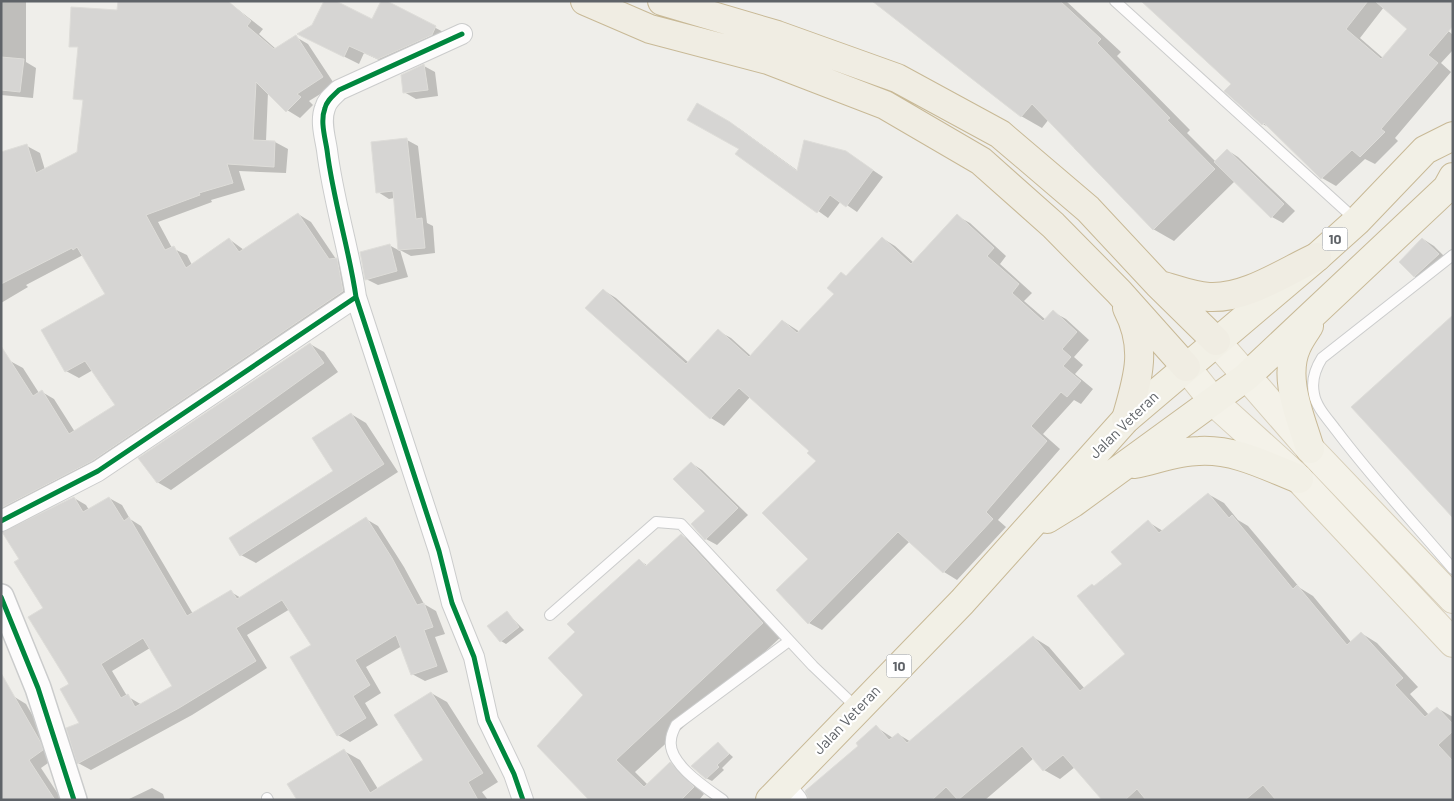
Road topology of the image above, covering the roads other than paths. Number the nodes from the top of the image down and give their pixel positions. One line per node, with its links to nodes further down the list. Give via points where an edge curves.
1 (585, 1): 11 (highway, via 650,29 768,60 885,105 981,161 1053,224)
2 (662, 1): 10 (highway, via 777,35 897,78 1000,134 1088,209)
3 (1115, 1): 7 (lane)
4 (462, 34): 12 (street, via 339,90 329,99 324,129 331,184)
5 (1453, 136): 7 (highway, 10, via 1425,150)
6 (1451, 187): 13 (highway, 10)
7 (1356, 221): 9 (highway, 10)
8 (1453, 255): 24 (lane, via 1322,358 1313,381 1314,396 1321,410)
9 (1317, 257): 10 (highway, via 1249,289 1228,295 1195,295); 14 (highway, 10)
10 (1158, 284): 14 (highway)
11 (1119, 292): 15 (highway); 18 (highway, via 1137,326 1140,356 1137,383)
12 (356, 297): 22 (street, via 98,471); 34 (street, via 439,551 452,603 474,657 488,720)
13 (1322, 305): 16 (highway, 10); 19 (highway, via 1296,347 1291,369 1295,399)
14 (1216, 341): 15 (highway, 10); 16 (main road)
15 (1186, 367): 17 (main road); 18 (highway, Jalan Veteran / 10)
16 (1246, 377): 17 (highway, 10); 19 (main road)
17 (1214, 402): 20 (highway, Jalan Veteran / 10); 21 (main road)
18 (1126, 419): 23 (highway, Jalan Veteran / 10)
19 (1310, 449): 26 (main road)
20 (1122, 467): 21 (highway, via 1197,451 1219,451 1236,454); 23 (highway, Jalan Veteran / 10, via 1073,503)
21 (1299, 479): 30 (main road)
22 (1, 521)
23 (1026, 531): 31 (highway, Jalan Veteran / 10)
24 (1453, 569)
25 (1, 597): 28 (street)
26 (1453, 599)
27 (550, 615): 29 (lane, via 656,522 667,521 681,524)
28 (8, 634): 33 (street, via 38,688)
29 (789, 641): 31 (lane); 35 (lane, via 676,725 670,740 675,758)
30 (1453, 643)
31 (858, 709): 32 (highway, Jalan Veteran / 10)
32 (784, 795)
33 (74, 800)
34 (523, 800)
35 (723, 800)

